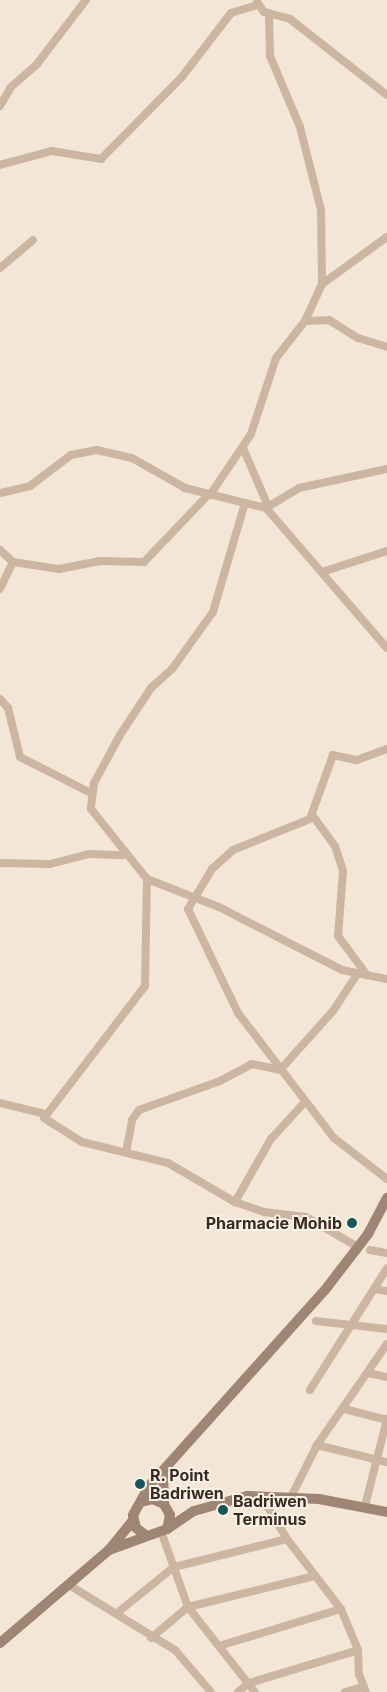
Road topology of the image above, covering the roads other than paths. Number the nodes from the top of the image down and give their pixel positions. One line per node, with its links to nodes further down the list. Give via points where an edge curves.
1 (86, 0): 5 (street, via 37,64 11,87)
2 (257, 2): 3 (street); 6 (street, via 231,13 181,78 101,159 52,151)
3 (269, 14): 4 (street, via 290,19); 10 (street, via 270,56 300,127 321,210)
4 (387, 95)
5 (0, 106)
6 (0, 165)
7 (387, 237): 10 (street)
8 (33, 240): 9 (street)
9 (0, 268)
10 (322, 284): 11 (street)
11 (305, 321): 12 (street, via 330,320 358,338); 13 (street, via 276,358)
12 (387, 348)
13 (243, 448): 16 (street); 18 (street)
14 (387, 469): 18 (street, via 300,488)
15 (0, 494): 16 (street, via 30,486 71,455 97,450 132,458 168,481)
16 (209, 495): 17 (street); 21 (street, via 144,562 100,560 70,569)
17 (245, 502): 18 (street); 27 (street, via 213,612 172,669 141,702 105,760)
18 (267, 507): 22 (street)
19 (0, 550): 21 (street)
20 (387, 550): 22 (street)
21 (13, 562): 23 (street)
22 (322, 572): 24 (street)
23 (0, 589)
24 (387, 648)
25 (0, 699): 27 (street, via 8,708 20,757)
26 (387, 749): 28 (street, via 356,760 333,755)
27 (91, 793): 29 (street, via 96,818)
28 (313, 816): 32 (street, via 233,850 212,869); 34 (street, via 341,860 344,884 338,936)
29 (123, 854): 30 (street, via 89,854 50,864); 31 (street)
30 (0, 863)
31 (147, 879): 32 (street); 39 (street, via 145,986)
32 (193, 896): 33 (street, via 323,961); 36 (street, via 190,914 226,996)
33 (358, 973): 34 (street); 36 (street, via 333,1011)
34 (367, 975): 35 (street)
35 (387, 979)
36 (280, 1070): 38 (street); 40 (street, via 252,1064 220,1081 139,1110 132,1120)
37 (0, 1103): 39 (street)
38 (304, 1103): 41 (street, via 334,1138); 43 (street, via 271,1139)
39 (45, 1114): 40 (street, via 82,1142 109,1152)
40 (126, 1152): 43 (street, via 168,1162)
41 (387, 1179)
42 (387, 1198): 44 (street)
43 (235, 1202): 44 (street, via 264,1212 306,1217)
44 (358, 1248): 62 (street, via 274,1350)
45 (370, 1250): 46 (street)
46 (387, 1253)
47 (387, 1268): 48 (street)
48 (374, 1289): 49 (street); 51 (street)
49 (387, 1291)
50 (316, 1321): 51 (street)
51 (352, 1323): 52 (street); 56 (street)
52 (387, 1330)
53 (387, 1344): 54 (street)
54 (368, 1373): 55 (street); 57 (street)
55 (387, 1377)
56 (310, 1390)
57 (344, 1409): 58 (street); 59 (street)
58 (387, 1419): 60 (street)
59 (318, 1445): 60 (street); 64 (street)
60 (376, 1459): 61 (street); 66 (street)
61 (387, 1462)
62 (163, 1472): 65 (street); 67 (street)
63 (261, 1496): 64 (street); 68 (street, via 224,1501); 73 (street)
64 (291, 1497): 66 (street)
65 (140, 1502): 67 (street, via 153,1499); 70 (street)
66 (364, 1506): 69 (street)
67 (167, 1508): 68 (street); 71 (street)
68 (194, 1511): 71 (street)
69 (387, 1512)
70 (133, 1520): 72 (street); 74 (street)
71 (164, 1531): 72 (street); 75 (street)
72 (146, 1536): 74 (street)
73 (287, 1539): 75 (street); 76 (street)
74 (109, 1550): 77 (street)
75 (174, 1567): 78 (street); 80 (street)
76 (314, 1576): 78 (street); 79 (street)
77 (69, 1586): 80 (street); 82 (street)
78 (188, 1607): 81 (street); 83 (street)
79 (341, 1609): 83 (street); 84 (street)
80 (117, 1613): 81 (street)
81 (151, 1638): 88 (street, via 175,1650)
82 (0, 1643)
83 (219, 1646): 85 (street)
84 (358, 1650): 85 (street); 86 (street)
85 (248, 1683): 89 (street); 90 (street)
86 (364, 1690): 87 (street)
87 (350, 1691)
88 (211, 1692)
89 (238, 1692)
90 (255, 1692)

